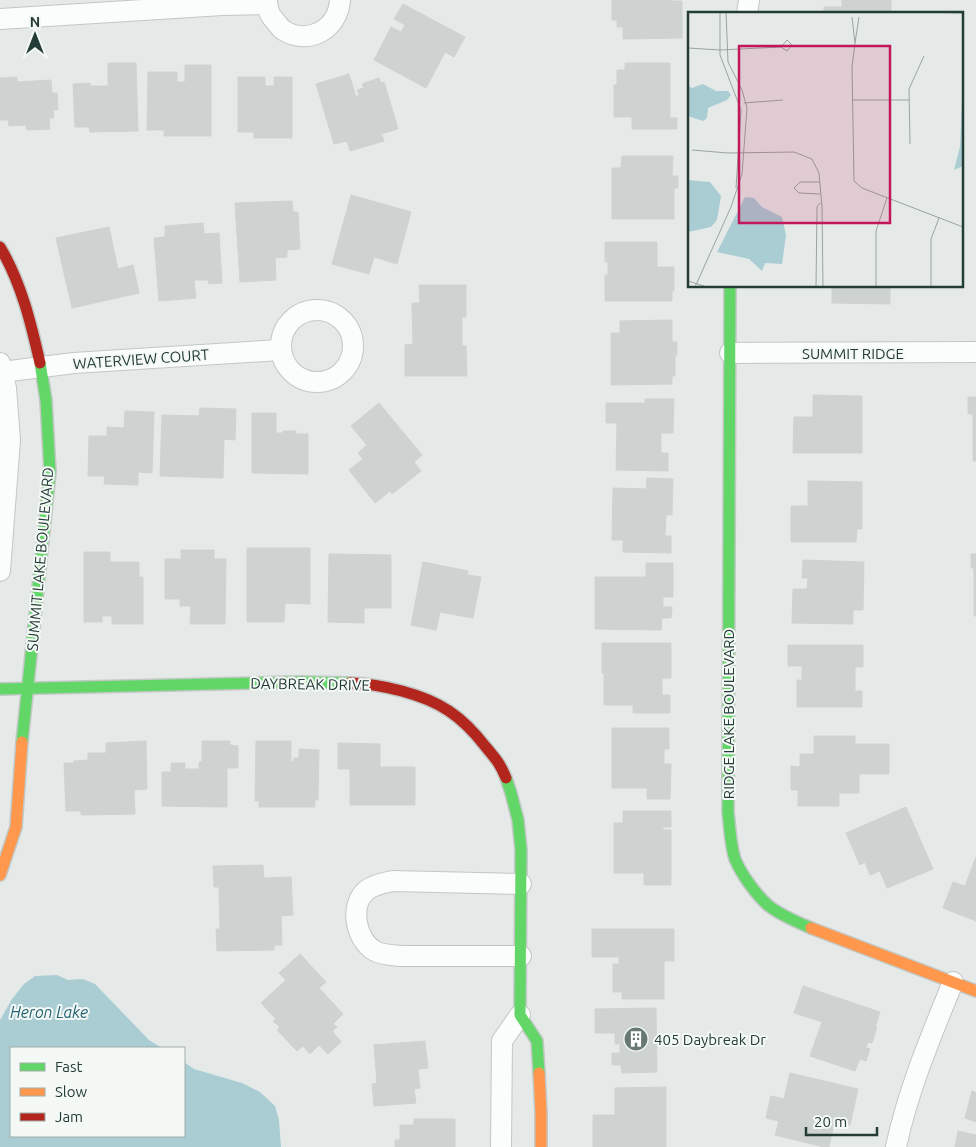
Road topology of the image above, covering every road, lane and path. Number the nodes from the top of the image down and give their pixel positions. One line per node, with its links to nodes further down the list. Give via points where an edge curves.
1 (340, 0): 2 (street, via 335,20 323,31 309,36 282,30 271,17)
2 (267, 2): 3 (street)
3 (0, 19)
4 (0, 247): 9 (street, SUMMIT LAKE BOULEVARD, via 29,315)
5 (730, 288): 8 (street, RIDGE LAKE BOULEVARD)
6 (280, 350): 9 (street, WATERVIEW COURT)
7 (976, 352): 8 (street, SUMMIT RIDGE)
8 (730, 353): 17 (street, RIDGE LAKE BOULEVARD, via 728,812 735,858 752,887 770,906 791,920)
9 (42, 366): 10 (street, WATERVIEW COURT); 12 (street, SUMMIT LAKE BOULEVARD, via 50,472)
10 (1, 368): 11 (street, via 10,440)
11 (0, 571)
12 (28, 688): 13 (street, DAYBREAK DRIVE); 14 (street, SUMMIT LAKE BOULEVARD, via 16,827); 15 (street, DAYBREAK DRIVE, via 354,683 377,685 429,701 449,711 472,729 501,765 518,820)
13 (0, 689)
14 (0, 875)
15 (521, 884): 16 (street, DAYBREAK DRIVE); 16 (street, via 393,880 366,891 359,902 356,918 364,942 375,951 386,954)
16 (521, 956): 19 (street, DAYBREAK DRIVE)
17 (953, 982): 18 (street, RIDGE LAKE BOULEVARD); 22 (street, via 919,1068)
18 (976, 991)
19 (520, 1015): 20 (street, via 502,1041); 21 (street, via 537,1041)
20 (501, 1147)
21 (541, 1147)
22 (896, 1147)

